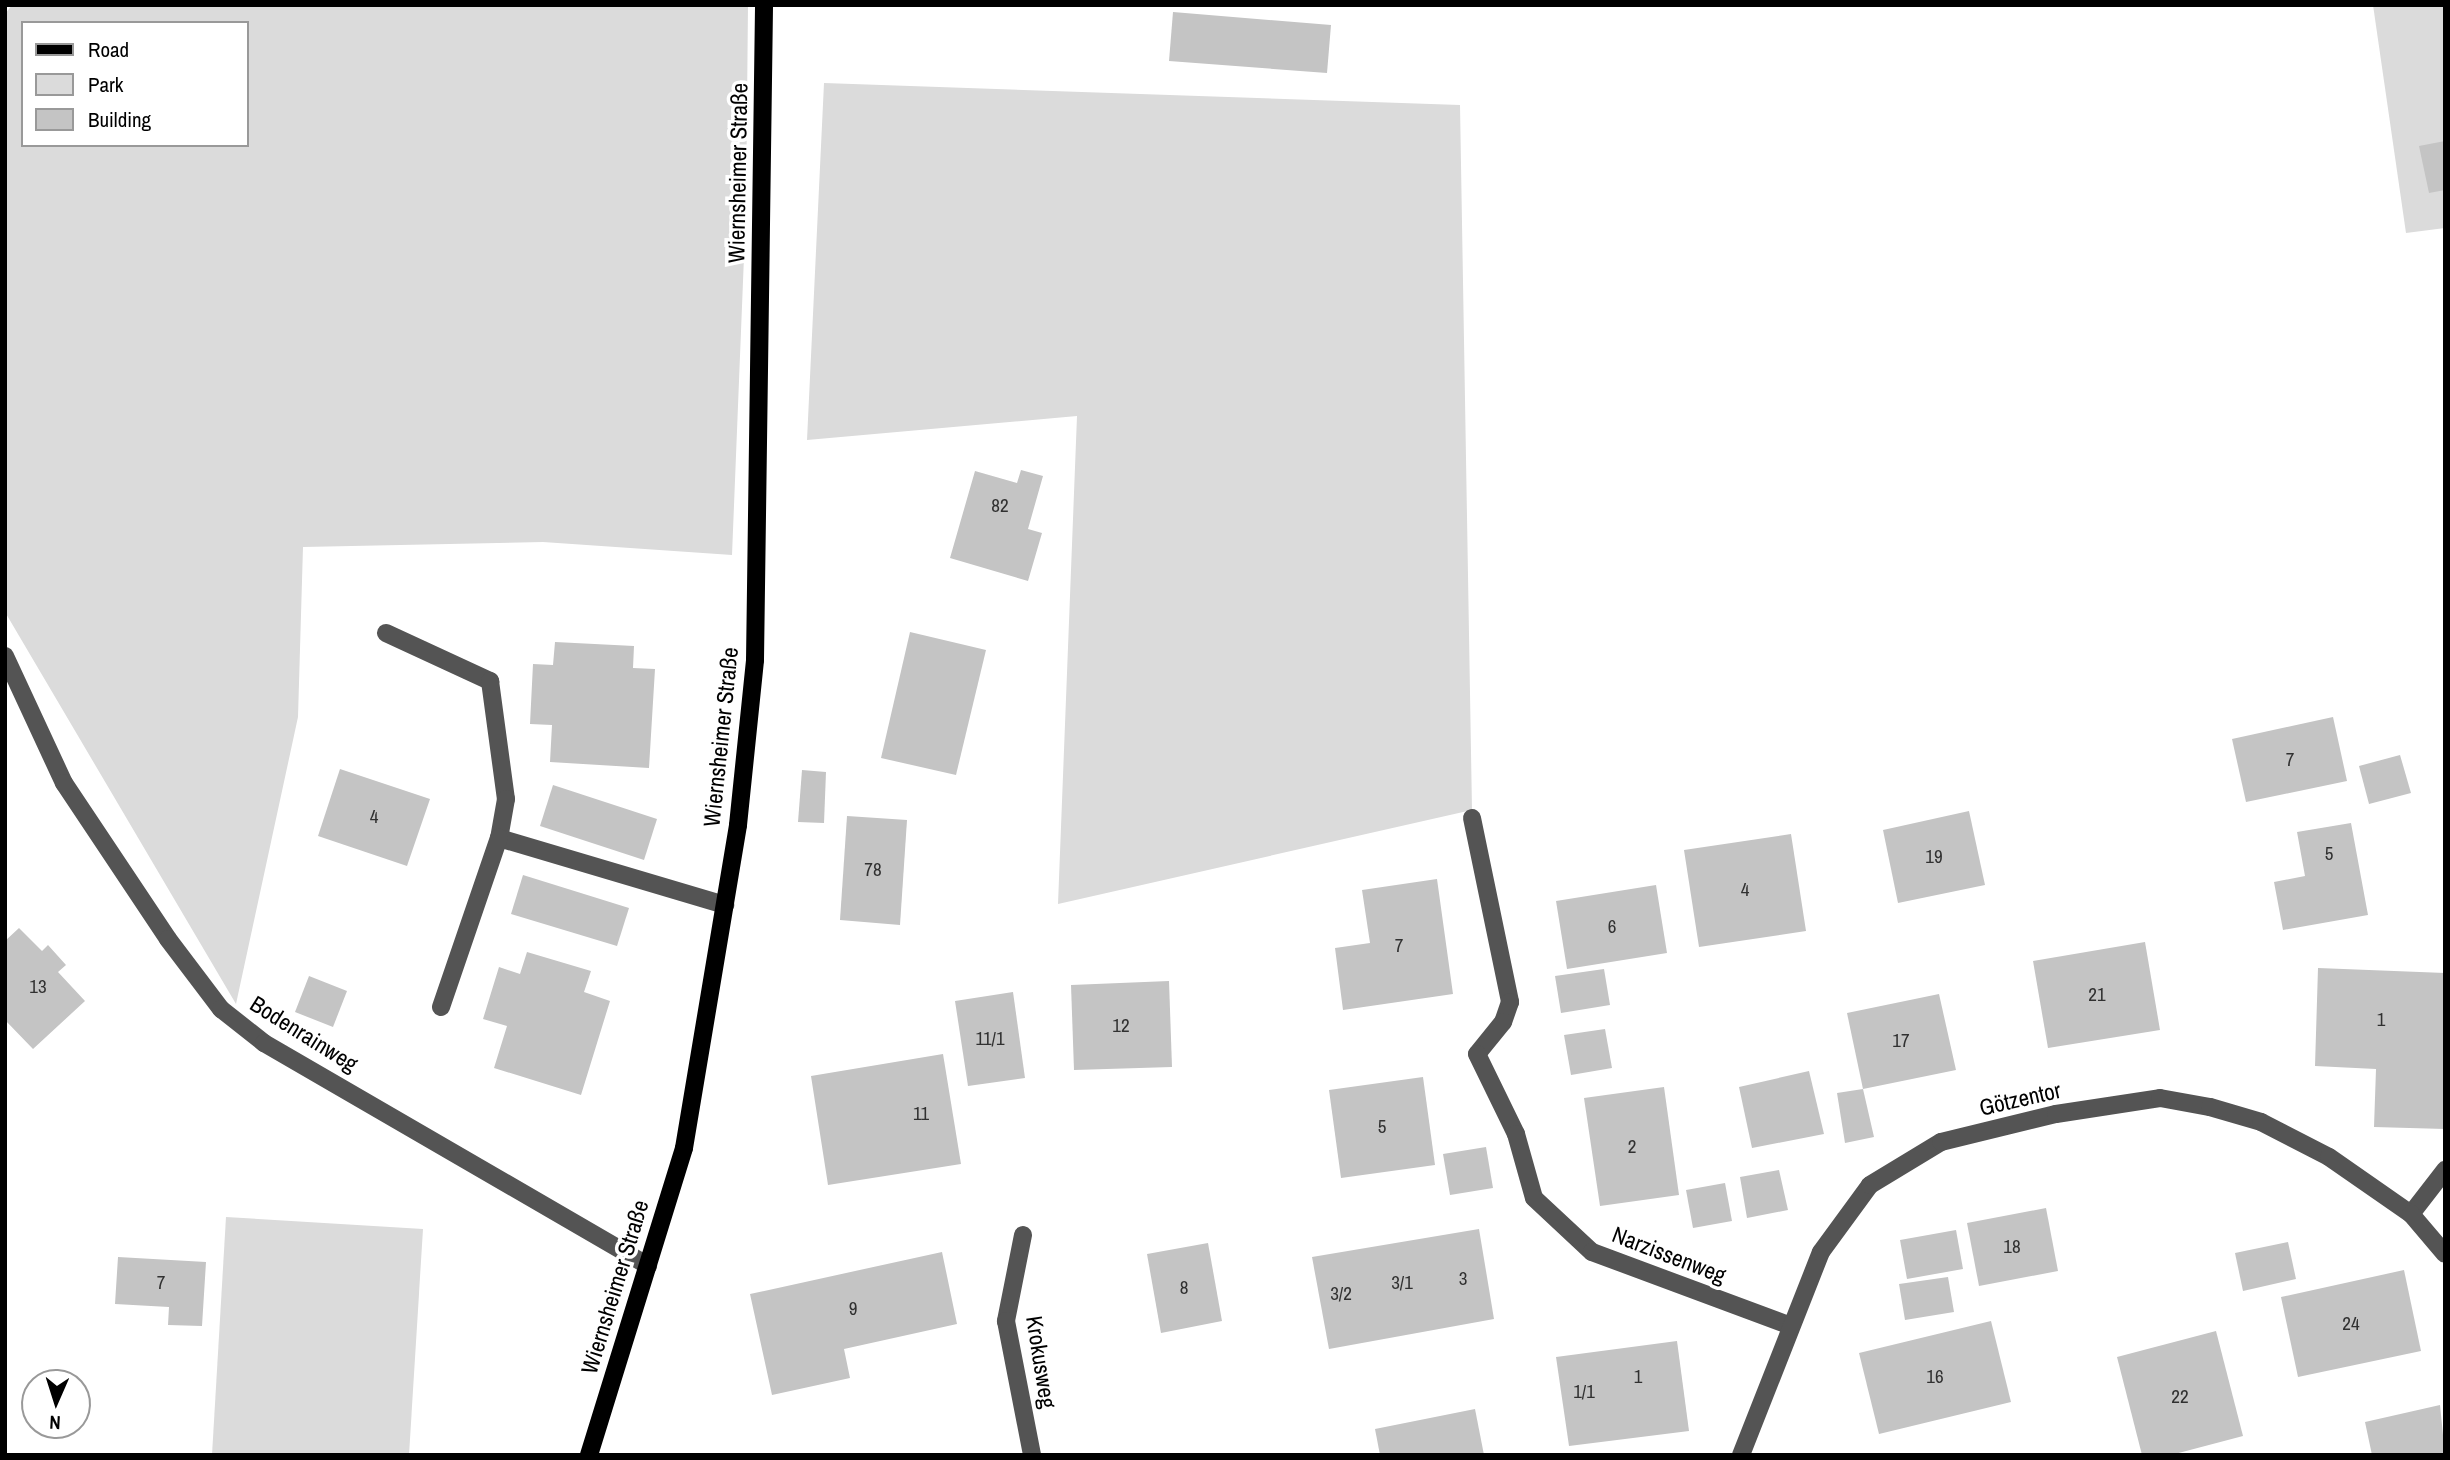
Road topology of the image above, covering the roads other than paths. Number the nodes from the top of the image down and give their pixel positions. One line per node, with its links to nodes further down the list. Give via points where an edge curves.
1 (764, 5): 6 (main road, Wiernsheimer Straße, via 755,660)
2 (386, 633): 5 (street, via 490,681 506,799)
3 (5, 656): 12 (street, Bodenrainweg, via 64,783 167,939 221,1009 264,1043)
4 (1472, 818): 13 (street, Narzissenweg, via 1510,1002 1503,1022 1477,1054 1516,1135 1534,1198 1592,1252)
5 (499, 838): 6 (street); 7 (street)
6 (725, 905): 12 (main road, Wiernsheimer Straße, via 684,1148)
7 (441, 1007)
8 (2445, 1170): 9 (street)
9 (2411, 1214): 11 (street, Götzentor); 13 (street, Götzentor, via 2261,1122 2210,1107 2160,1098 2056,1114 1941,1142 1870,1185 1821,1252)
10 (1023, 1235): 15 (street, Krokusweg, via 1006,1321)
11 (2445, 1254)
12 (648, 1266): 14 (main road, Wiernsheimer Straße)
13 (1791, 1326): 16 (street, Götzentor)
14 (589, 1455)
15 (1032, 1455)
16 (1741, 1455)

